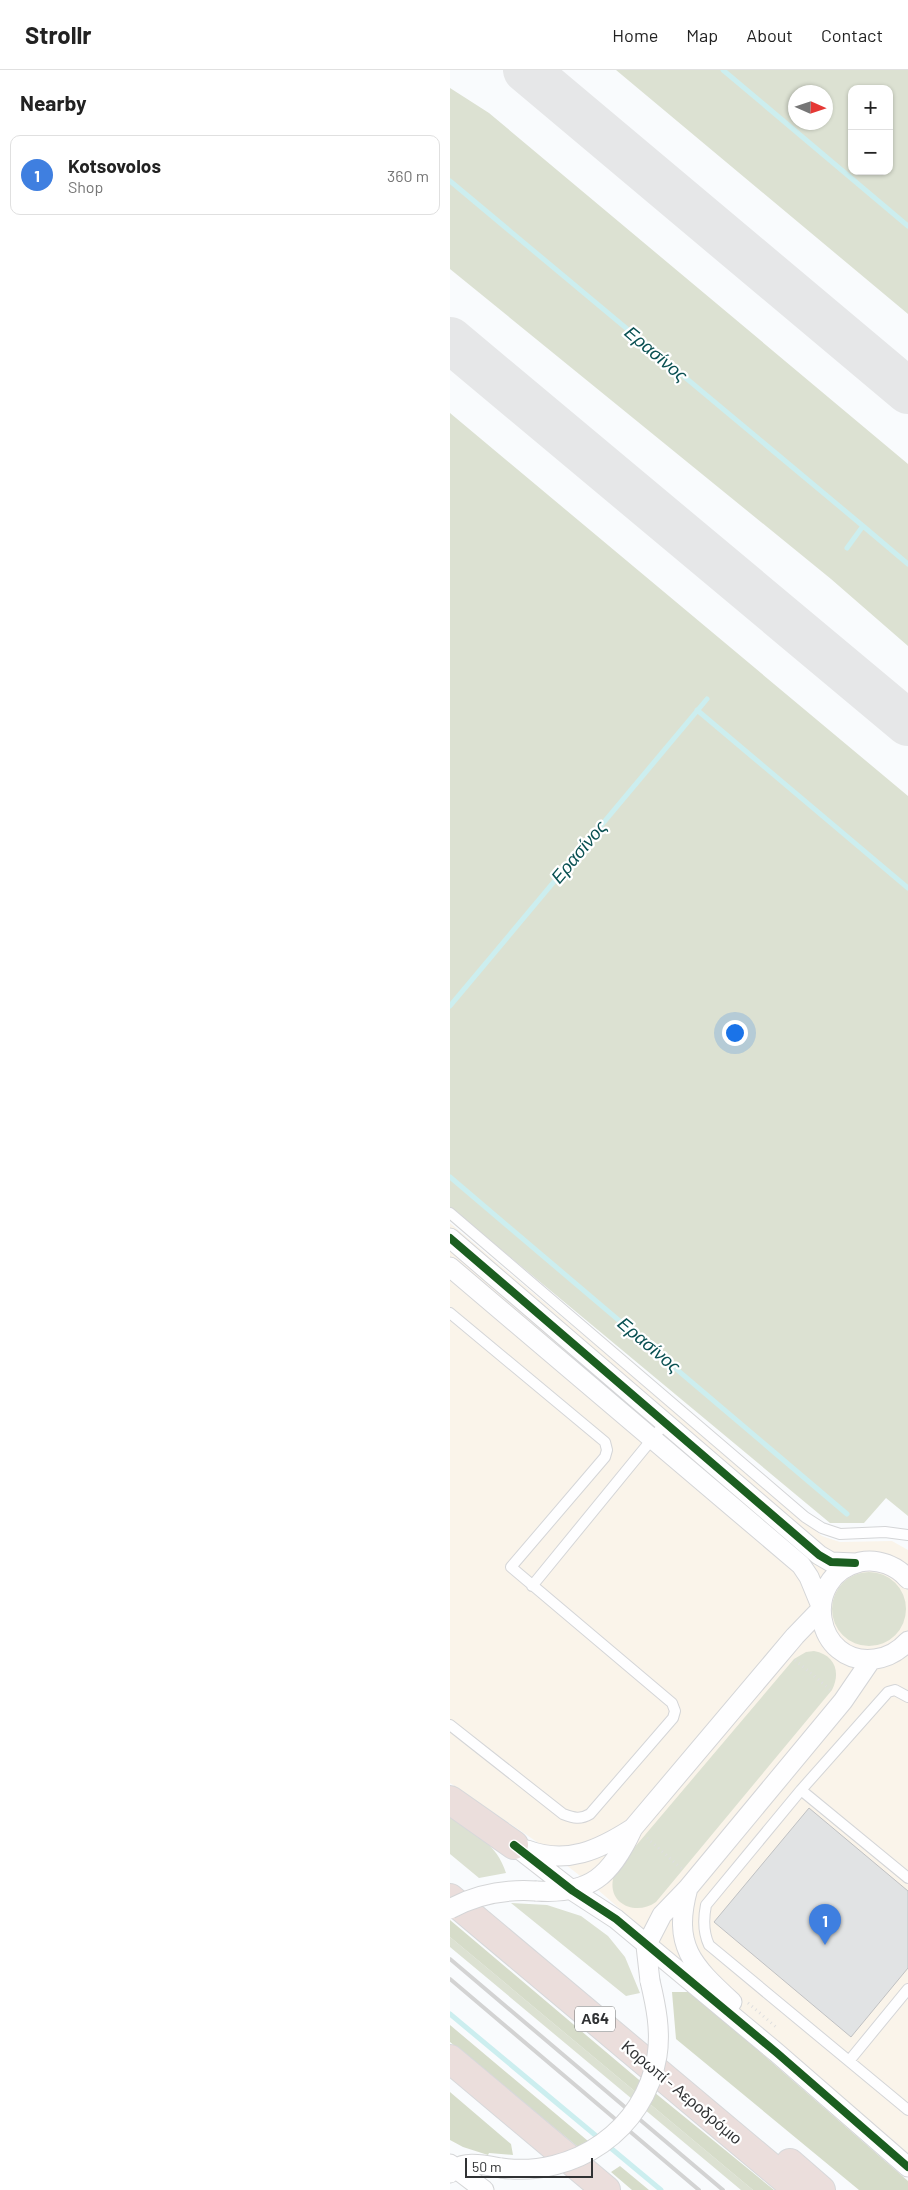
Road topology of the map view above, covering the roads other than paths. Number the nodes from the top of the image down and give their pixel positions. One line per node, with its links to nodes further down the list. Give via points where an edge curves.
1 (450, 1213): 9 (lane, via 816,1524 840,1534 885,1532)
2 (450, 1238): 4 (street)
3 (450, 1248): 4 (lane, via 462,1256)
4 (472, 1256): 7 (street)
5 (450, 1267): 8 (street)
6 (450, 1313): 12 (lane, via 605,1442 605,1457 511,1567)
7 (666, 1422): 8 (lane); 10 (street, via 819,1555 831,1562)
8 (653, 1440): 12 (lane); 13 (street, via 800,1565 809,1577)
9 (908, 1535)
10 (855, 1563): 11 (street, via 874,1561 892,1566); 13 (street, via 832,1579 826,1587)
11 (905, 1575)
12 (532, 1586): 18 (lane, via 672,1703 673,1718 590,1814 575,1819 563,1814)
13 (821, 1608): 15 (street, via 823,1626 836,1646 848,1655); 21 (street, via 795,1636)
14 (908, 1641): 15 (street, via 896,1652)
15 (880, 1658): 16 (street); 24 (street)
16 (908, 1662)
17 (908, 1697): 19 (lane, via 895,1690 888,1692)
18 (450, 1725)
19 (801, 1790): 23 (lane); 32 (lane, via 706,1905 704,1935 709,1945)
20 (450, 1800): 22 (highway)
21 (639, 1832): 22 (street, via 590,1852 568,1856 542,1856); 25 (street, via 612,1866)
22 (514, 1845): 25 (street)
23 (908, 1878)
24 (685, 1879): 28 (street); 30 (street, via 683,1924 690,1958 697,1969 768,2035)
25 (573, 1891): 27 (street, bridge, via 520,1890 488,1894); 28 (street, via 616,1919)
26 (450, 1898): 34 (highway, Κορωπί - Αεροδρόμιο / Α64)
27 (450, 1909)
28 (646, 1946): 30 (street); 36 (street, bridge, via 658,2023 657,2056 648,2088 635,2112 607,2140 574,2160 537,2170 517,2171 472,2164)
29 (908, 1989): 32 (lane)
30 (777, 2053): 35 (street)
31 (450, 2060): 38 (highway)
32 (849, 2060): 33 (lane)
33 (908, 2110)
34 (719, 2123): 39 (highway, Κορωπί - Αεροδρόμιο / Α64); 40 (highway, via 776,2152)
35 (908, 2167)
36 (452, 2168): 37 (street)
37 (484, 2190)
38 (606, 2190)
39 (798, 2190)
40 (821, 2190)

